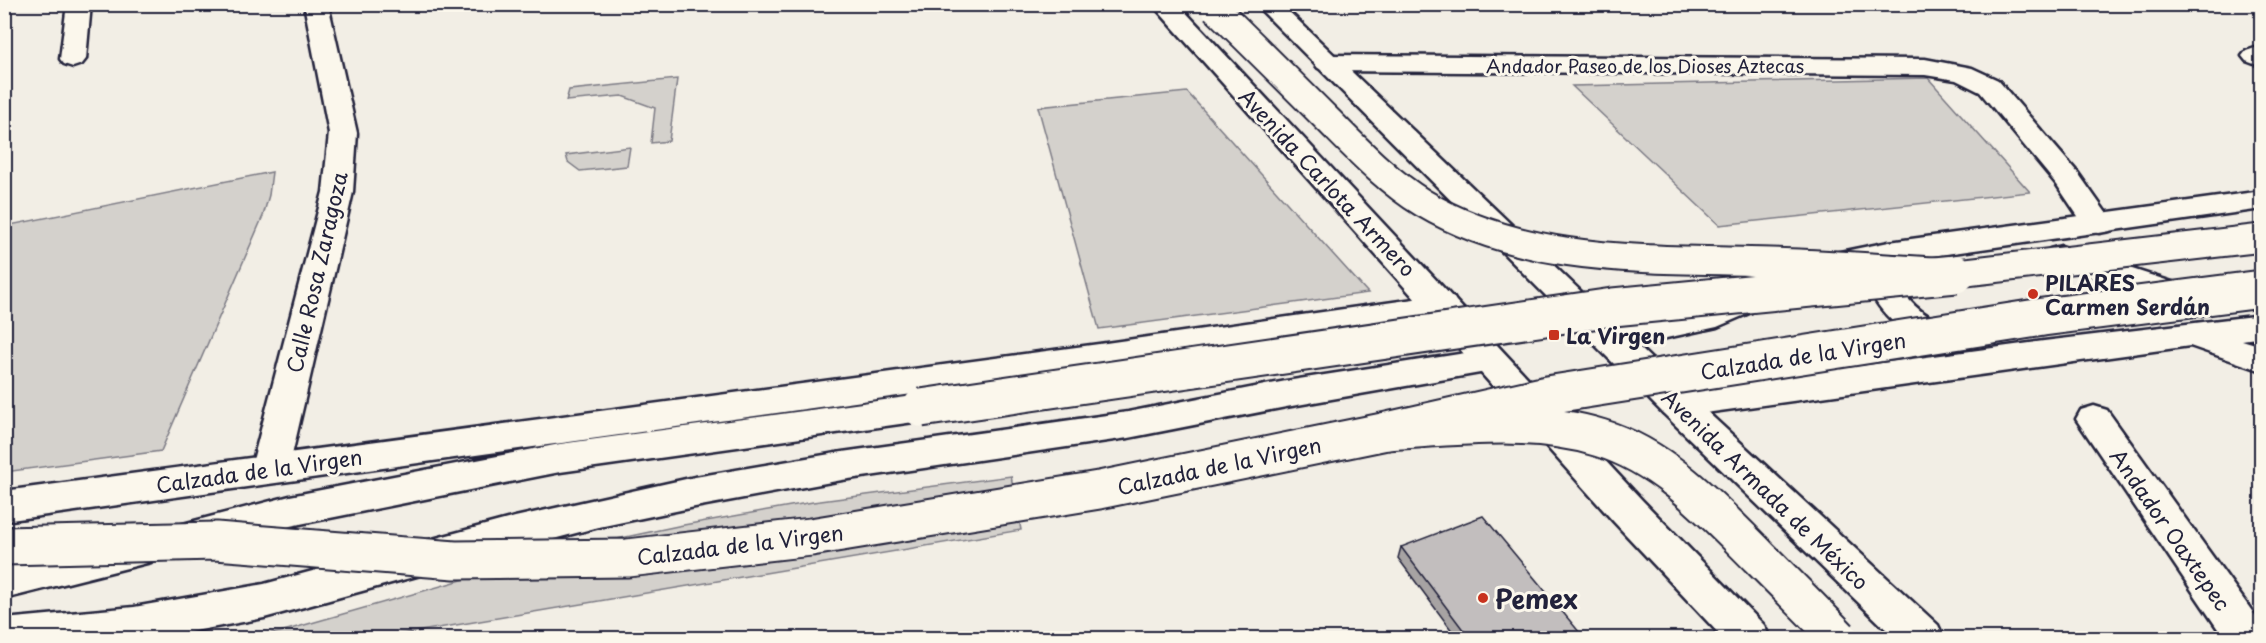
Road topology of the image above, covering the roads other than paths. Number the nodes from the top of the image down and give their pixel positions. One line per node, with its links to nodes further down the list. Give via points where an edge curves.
1 (80, 4): 6 (main road)
2 (316, 4): 25 (main road, Calle Rosa Zaragoza, via 343,133 342,164)
3 (1164, 4): 15 (main road, Avenida Carlota Armero)
4 (1267, 4): 7 (main road)
5 (1214, 6): 13 (main road, bridge, via 1381,172 1422,203 1458,223 1528,245 1579,254)
6 (73, 58)
7 (1328, 63): 9 (main road, Andador Paseo de los Dioses Aztecas, via 1925,67 1963,73 1989,86 2068,179); 18 (main road)
8 (2262, 200): 9 (main road)
9 (2099, 224): 10 (main road)
10 (2007, 237): 12 (main road); 16 (main road)
11 (2262, 238): 13 (main road, Calzada de la Virgen, bridge)
12 (1889, 252): 18 (main road, via 1818,266 1745,305 1705,319); 19 (main road, via 1875,270 1885,294 1900,313 1935,333)
13 (1966, 273): 28 (main road, Calzada de la Virgen, bridge, via 1612,308 560,458 290,511)
14 (2262, 289): 24 (main road, Calzada de la Virgen, bridge, via 2043,318 1547,395)
15 (1442, 306): 21 (main road, Avenida Carlota Armero); 25 (main road, Calzada de la Virgen)
16 (2262, 325): 17 (main road, Calzada de la Virgen)
17 (2190, 334): 19 (main road, Calzada de la Virgen); 20 (main road)
18 (1611, 339): 22 (main road, Avenida Armada de México)
19 (2044, 353): 22 (main road, Calzada de la Virgen)
20 (2262, 359)
21 (1491, 361): 29 (main road, via 1286,394 1128,425 843,466 695,492 536,528 264,601 134,625); 30 (main road)
22 (1676, 404): 32 (main road, Avenida Armada de México)
23 (2094, 419): 33 (main road, Andador Oaxtepec)
24 (1387, 431): 27 (main road, Calzada de la Virgen, bridge, via 1088,492 811,537 628,558 455,560 216,541); 31 (main road, bridge, via 1500,425 1601,438 1648,460 1709,507)
25 (270, 468): 26 (main road, Calzada de la Virgen)
26 (4, 506)
27 (4, 546)
28 (4, 582)
29 (4, 637)
30 (1749, 639)
31 (1839, 639)
32 (1923, 639)
33 (2247, 639)

